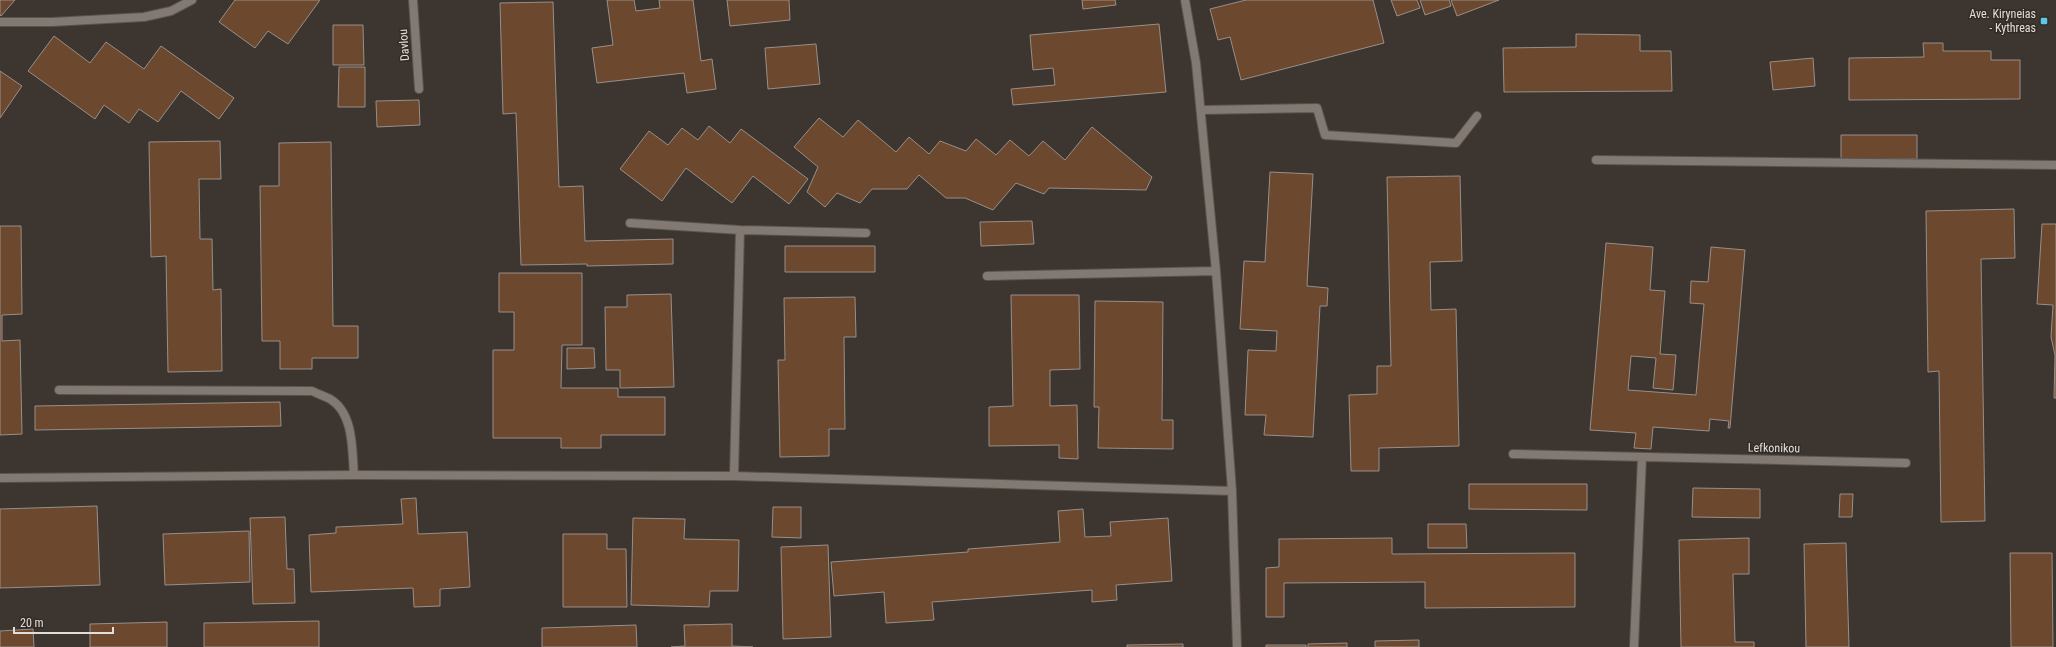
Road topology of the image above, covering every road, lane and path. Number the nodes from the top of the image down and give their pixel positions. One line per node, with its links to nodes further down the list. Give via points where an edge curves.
1 (192, 0): 4 (street, via 171,11 144,17)
2 (413, 0): 5 (street, Davlou)
3 (1185, 0): 6 (street)
4 (0, 22)
5 (419, 89)
6 (1201, 110): 7 (street, via 1318,108 1325,135 1456,143); 13 (street)
7 (1477, 116)
8 (1596, 160): 9 (street)
9 (2056, 164)
10 (630, 223): 11 (street)
11 (740, 230): 12 (street); 20 (street)
12 (866, 233)
13 (1216, 271): 14 (street); 22 (street)
14 (987, 276)
15 (59, 390): 19 (street, via 312,391 331,400 345,416 350,433)
16 (1513, 454): 17 (street, Lefkonikou)
17 (1642, 456): 18 (street, Lefkonikou); 24 (street)
18 (1906, 463)
19 (354, 474): 20 (street); 21 (street)
20 (734, 476): 22 (street)
21 (0, 478)
22 (1232, 491): 23 (street)
23 (1236, 647)
24 (1634, 647)

